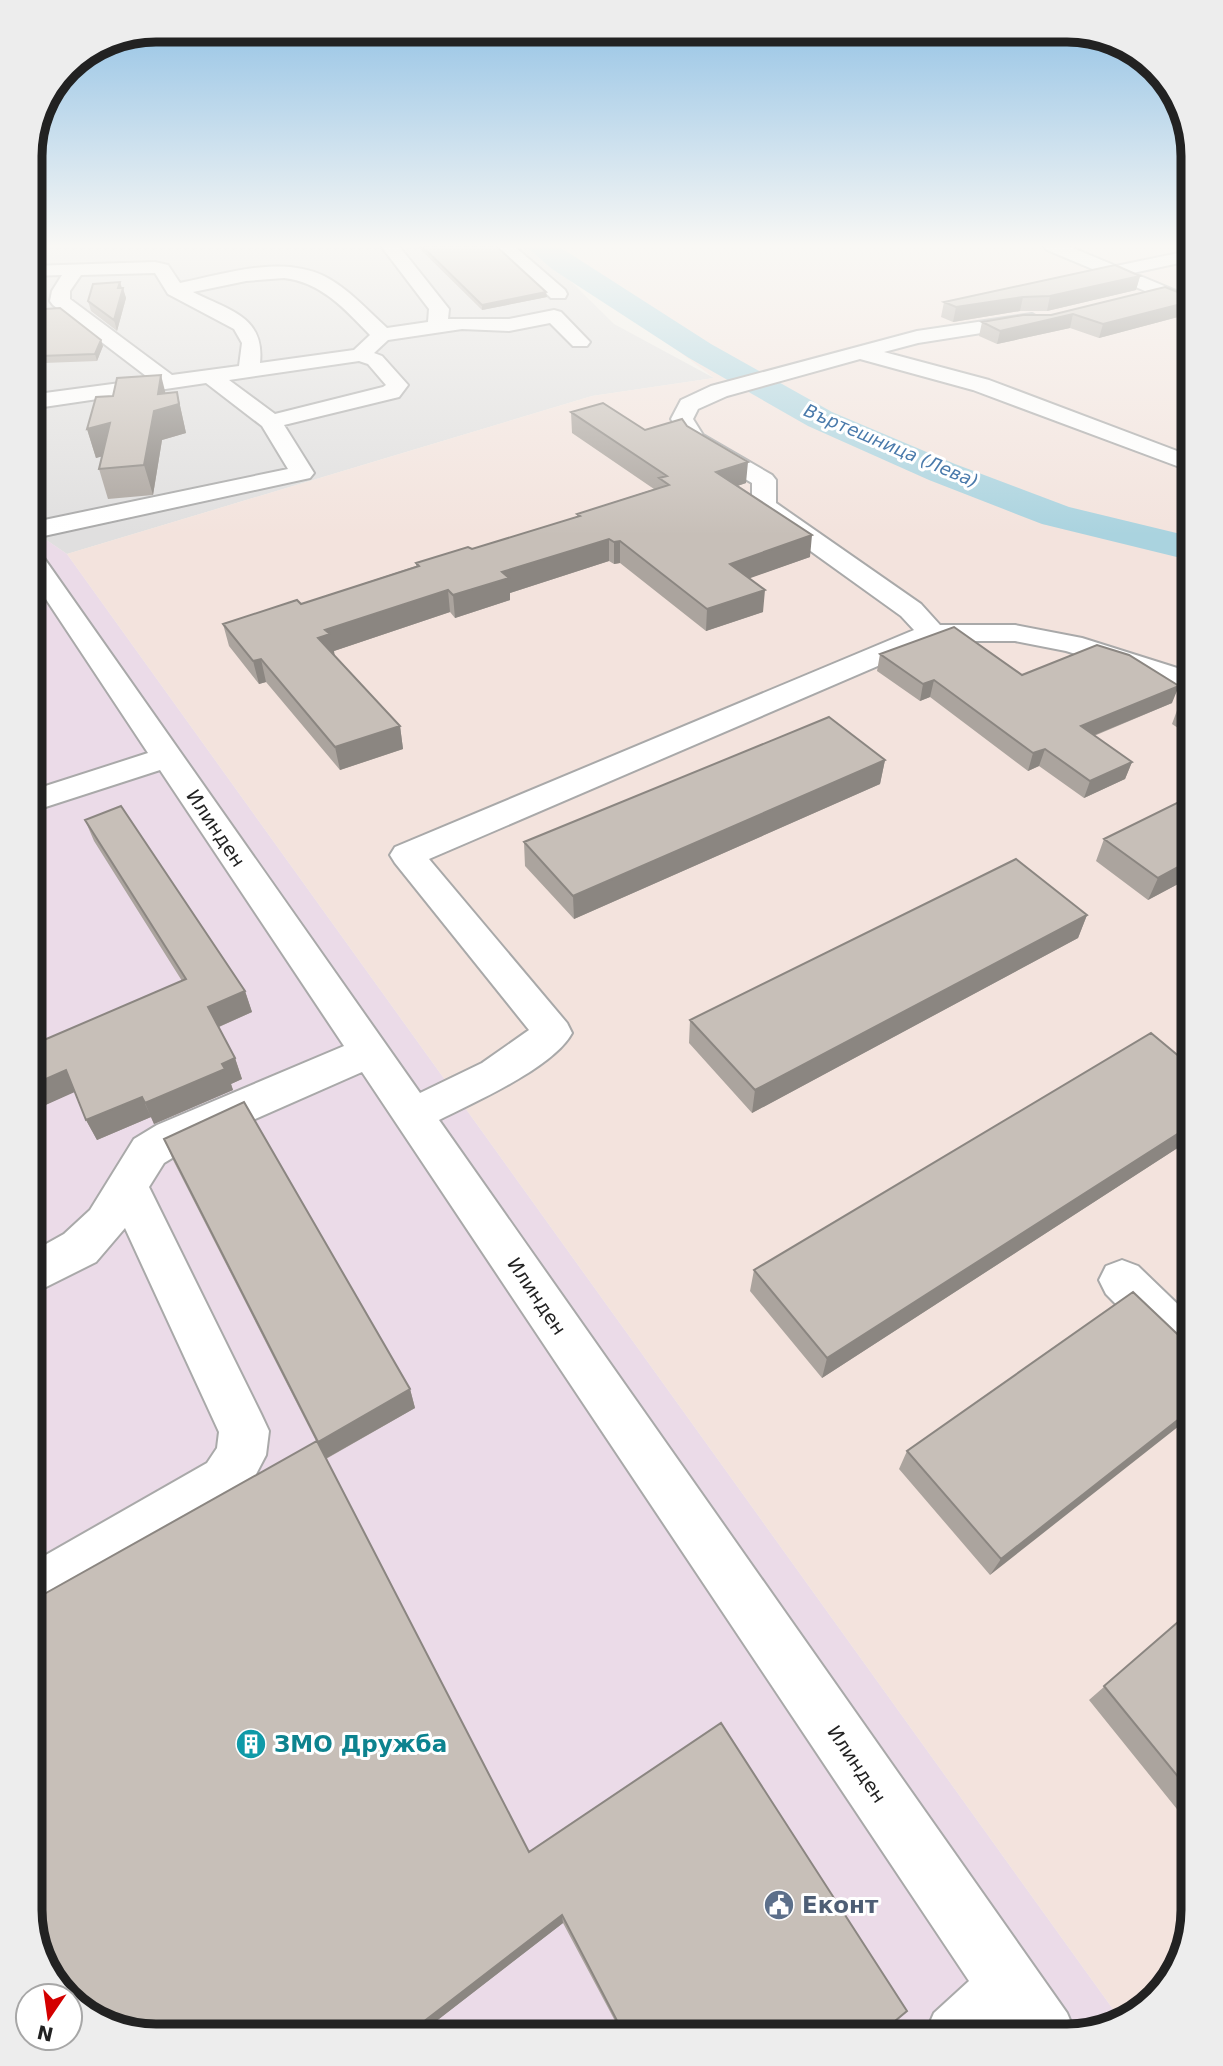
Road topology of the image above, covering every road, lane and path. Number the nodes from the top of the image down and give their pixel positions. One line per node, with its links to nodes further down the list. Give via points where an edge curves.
1 (115, 342): 9 (street)
2 (252, 342): 7 (street)
3 (374, 342): 6 (street)
4 (895, 342): 5 (street)
5 (856, 352): 12 (street, via 981,385); 15 (street, via 719,391 689,405 682,419 695,440 764,480 764,506 911,610)
6 (360, 355): 7 (street); 11 (street, via 375,360 397,385 391,392)
7 (249, 371): 8 (street)
8 (211, 376): 9 (street); 11 (street)
9 (169, 383): 10 (street)
10 (42, 400)
11 (271, 422): 13 (street, via 302,473)
12 (1181, 460)
13 (42, 528)
14 (42, 574): 17 (street, Илинден)
15 (932, 633): 16 (street, via 1016,633 1072,644); 20 (street, via 407,855 553,1033 496,1074)
16 (1181, 678)
17 (167, 757): 18 (street); 19 (street, Илинден)
18 (42, 799)
19 (369, 1052): 20 (street, Илинден); 21 (street, via 172,1137 149,1151)
20 (412, 1115): 26 (street, Илинден)
21 (128, 1187): 22 (street, via 105,1223 80,1248); 25 (street, via 244,1431 241,1455 225,1481)
22 (42, 1269)
23 (1122, 1280): 24 (street)
24 (1181, 1338)
25 (42, 1587)
26 (1027, 2011): 27 (street)
27 (991, 2024)

